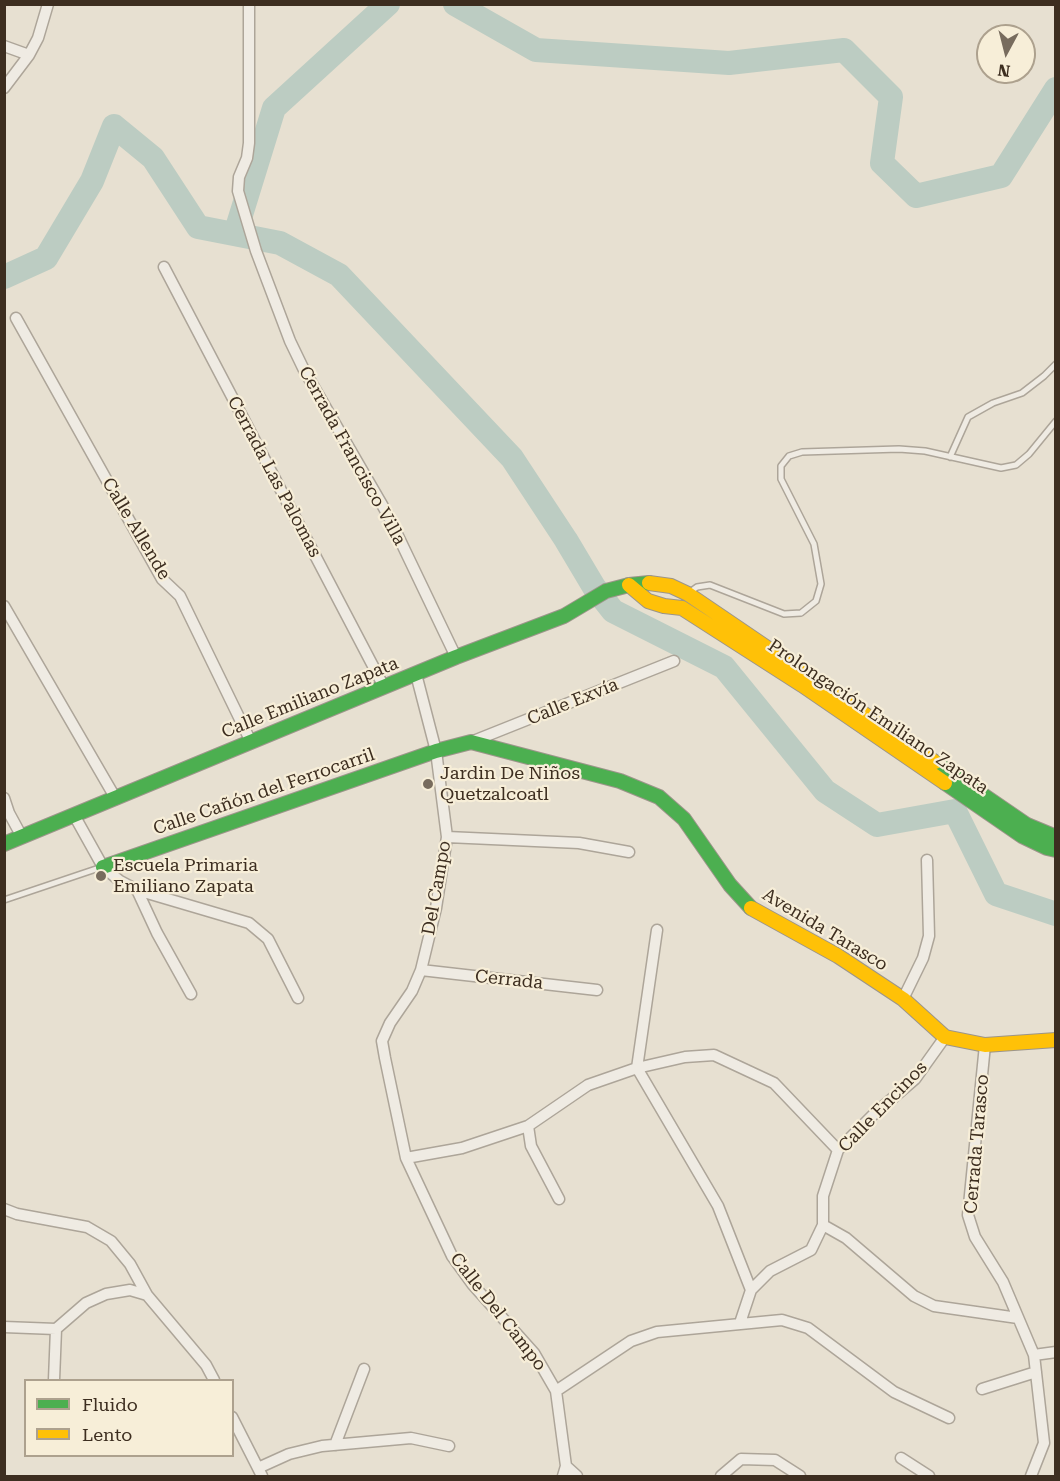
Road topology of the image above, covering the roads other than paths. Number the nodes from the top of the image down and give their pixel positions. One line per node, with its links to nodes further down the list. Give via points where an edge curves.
1 (48, 4): 4 (street)
2 (249, 4): 15 (street, Cerrada Francisco Villa, via 249,143 238,191 256,251 304,370 388,515)
3 (4, 46): 4 (street)
4 (29, 56): 5 (street)
5 (4, 88)
6 (164, 267): 18 (street, Cerrada Las Palomas)
7 (16, 318): 19 (street, Calle Allende, via 162,579 180,597)
8 (1056, 364): 10 (lane, via 1022,393 968,417)
9 (1056, 421): 10 (lane, via 1016,465 1001,468)
10 (950, 457): 12 (lane, via 925,451 874,449 789,456 781,466 782,479 814,544 821,584 816,602 801,613 784,614 710,585 697,587)
11 (629, 585): 12 (main road, Calle Emiliano Zapata, via 653,583); 14 (main road, via 648,601); 15 (main road, Calle Emiliano Zapata, via 606,591 564,616)
12 (688, 594): 14 (lane); 28 (main road, Prolongación Emiliano Zapata, via 1027,825)
13 (4, 606): 23 (street)
14 (682, 608): 30 (main road, Prolongación Emiliano Zapata, via 1022,836)
15 (456, 657): 17 (main road, Calle Emiliano Zapata)
16 (674, 661): 20 (street, Calle Exvía)
17 (416, 674): 18 (main road, Calle Emiliano Zapata); 21 (street, Del Campo)
18 (384, 687): 19 (main road, Calle Emiliano Zapata)
19 (251, 742): 23 (main road, Calle Emiliano Zapata)
20 (471, 742): 21 (main road, Avenida Tarasco); 41 (main road, Avenida Tarasco, via 620,781 659,797 684,819 730,885 753,910 838,956)
21 (436, 751): 27 (street, Del Campo); 33 (main road, Calle Cañón del Ferrocarril)
22 (4, 798): 24 (street)
23 (116, 799): 25 (main road, Calle Emiliano Zapata)
24 (7, 812): 26 (street)
25 (74, 815): 26 (main road, Calle Emiliano Zapata); 33 (street)
26 (22, 837): 29 (main road, Calle Emiliano Zapata)
27 (447, 837): 31 (street, via 579,843); 37 (street, Del Campo)
28 (1056, 837)
29 (4, 844)
30 (1056, 850)
31 (629, 852)
32 (927, 860): 41 (street, via 929,936)
33 (103, 867): 34 (street); 35 (lane)
34 (137, 890): 39 (street); 40 (street, via 249,923 268,939)
35 (4, 900)
36 (657, 930): 46 (street)
37 (421, 970): 38 (street, Cerrada); 45 (street, Del Campo, via 382,1041)
38 (597, 990)
39 (191, 994)
40 (298, 998)
41 (903, 999): 42 (main road, Avenida Tarasco)
42 (945, 1037): 44 (main road); 48 (street, Calle Encinos, via 915,1079)
43 (1056, 1040): 44 (main road)
44 (986, 1045): 55 (street, Cerrada Tarasco, via 968,1215 975,1237 1003,1282)
45 (385, 1058): 49 (street, Calle Del Campo)
46 (637, 1068): 47 (street, via 588,1085); 48 (street, via 714,1055 774,1083); 53 (street, via 718,1206)
47 (528, 1126): 49 (street, via 462,1148); 50 (street, via 531,1146)
48 (838, 1150): 52 (street, Calle Encinos, via 823,1196)
49 (406, 1158): 66 (street, Calle Del Campo, via 452,1256 534,1353)
50 (559, 1199)
51 (4, 1209): 54 (street, via 87,1227 111,1241 130,1264)
52 (823, 1225): 53 (street, Calle Encinos, via 811,1250 770,1271); 55 (street, via 846,1238 914,1296 934,1305)
53 (751, 1290): 56 (street, Calle Encinos)
54 (147, 1295): 58 (street, via 130,1290 106,1294 86,1303); 64 (street)
55 (1018, 1318): 60 (street, Cerrada Tarasco)
56 (740, 1323): 66 (street, via 657,1332 632,1341); 67 (street, via 782,1320 808,1328 894,1392)
57 (4, 1327): 58 (street)
58 (56, 1329): 63 (street)
59 (1056, 1352): 60 (street)
60 (1034, 1355): 62 (street, Cerrada Tarasco)
61 (364, 1369): 69 (street)
62 (1036, 1372): 65 (street); 78 (street, Cerrada Tarasco, via 1044,1443)
63 (54, 1379)
64 (213, 1379)
65 (982, 1389)
66 (556, 1390): 72 (street, Calle Del Campo)
67 (949, 1418)
68 (234, 1421): 73 (street)
69 (334, 1445): 70 (street, via 411,1438); 73 (street, via 290,1454)
70 (449, 1446)
71 (901, 1458): 77 (street)
72 (564, 1471): 74 (street)
73 (260, 1472)
74 (577, 1476)
75 (721, 1476): 76 (street, via 741,1459 776,1460)
76 (800, 1476)
77 (929, 1476)
78 (1031, 1476)

